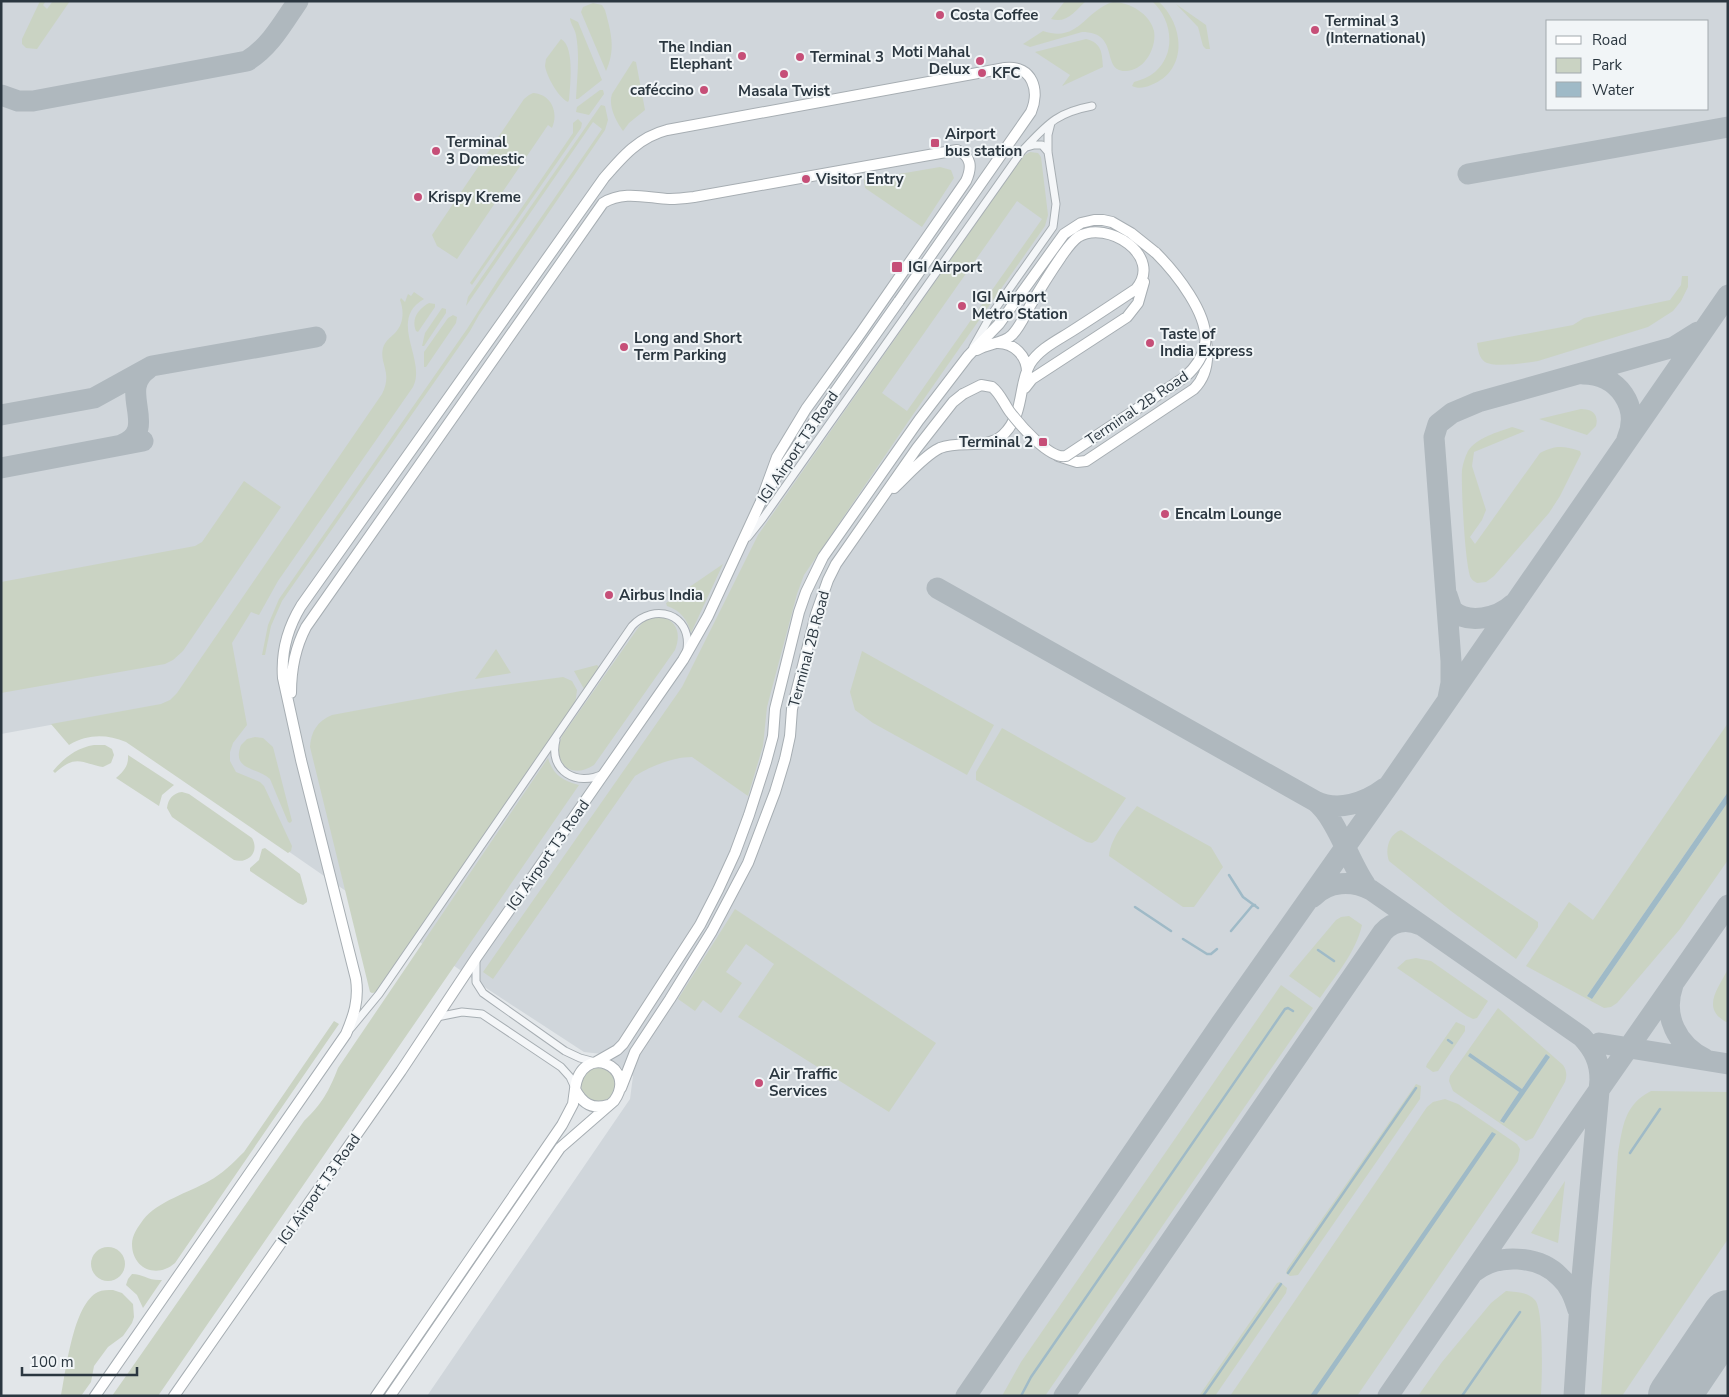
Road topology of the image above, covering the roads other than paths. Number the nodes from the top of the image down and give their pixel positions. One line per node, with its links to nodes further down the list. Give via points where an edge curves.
1 (1092, 106): 2 (street, via 1066,112)
2 (1052, 120): 3 (street); 4 (street)
3 (1022, 151): 4 (street, via 1038,144); 14 (street)
4 (1048, 152): 8 (street, via 1056,204 1053,227 991,315)
5 (1145, 271): 7 (main road, via 1138,253 1114,236 1096,232 1078,237 1052,270 1015,331); 9 (main road, via 1136,289 1041,352); 10 (main road, via 1140,297 1132,312 1032,379)
6 (1206, 335): 8 (main road, Terminal 2B Road, bridge, via 1184,285 1156,253 1132,233 1112,222 1094,220 1074,226 1064,234 999,324); 11 (main road, Terminal 2B Road, bridge, via 1203,354 1185,377 1066,456); 11 (main road, bridge, via 1206,369 1194,390 1086,461 1077,462)
7 (998, 343): 8 (main road); 9 (main road, via 1016,349 1025,360)
8 (968, 356): 19 (main road, Terminal 2B Road, via 908,436 813,576 799,612 775,709 773,736)
9 (1027, 372): 10 (main road)
10 (1022, 393): 13 (main road, via 1012,422 1002,436 986,442 938,449)
11 (1057, 456): 13 (main road, Terminal 2B Road, bridge, via 1020,423 992,387 981,385 953,402)
12 (761, 501): 14 (main road, IGI Airport T3 Road); 16 (main road, via 777,457 797,423 966,181 970,163 961,152 918,156 694,197 669,199 625,195 603,203 306,627 292,665); 16 (main road, IGI Airport T3 Road, bridge, via 1031,112 1035,91 1030,78 1021,70 1005,68 658,132 643,139 622,157 296,614 282,665)
13 (878, 502): 18 (main road, Terminal 2B Road, via 836,564 821,596 792,708)
14 (741, 545): 15 (main road, IGI Airport T3 Road, via 708,616)
15 (682, 660): 17 (street, via 688,642 682,624 656,612 639,619); 20 (main road, IGI Airport T3 Road)
16 (291, 712): 23 (main road, via 356,979 357,1005)
17 (559, 732): 20 (street, via 554,753 557,763 568,774 582,780 593,779); 23 (street, via 379,994)
18 (785, 759): 19 (main road, via 772,755); 25 (main road, Terminal 2B Road, via 748,863 712,931 634,1052)
19 (766, 762): 24 (main road, Terminal 2B Road, via 735,853 700,924 622,1044)
20 (610, 767): 21 (main road, IGI Airport T3 Road)
21 (476, 958): 22 (main road, IGI Airport T3 Road); 24 (street, via 476,982 483,993 566,1051)
22 (436, 1017): 26 (street, via 462,1012 482,1014 561,1067); 29 (main road, IGI Airport T3 Road)
23 (346, 1034): 28 (main road)
24 (596, 1062): 25 (main road, via 615,1069); 26 (main road, via 583,1068)
25 (621, 1088): 27 (main road)
26 (575, 1089): 27 (main road, via 588,1105); 30 (main road, via 573,1104 562,1125)
27 (608, 1105): 31 (main road, via 560,1148)
28 (95, 1396)
29 (174, 1396)
30 (376, 1396)
31 (390, 1396)

